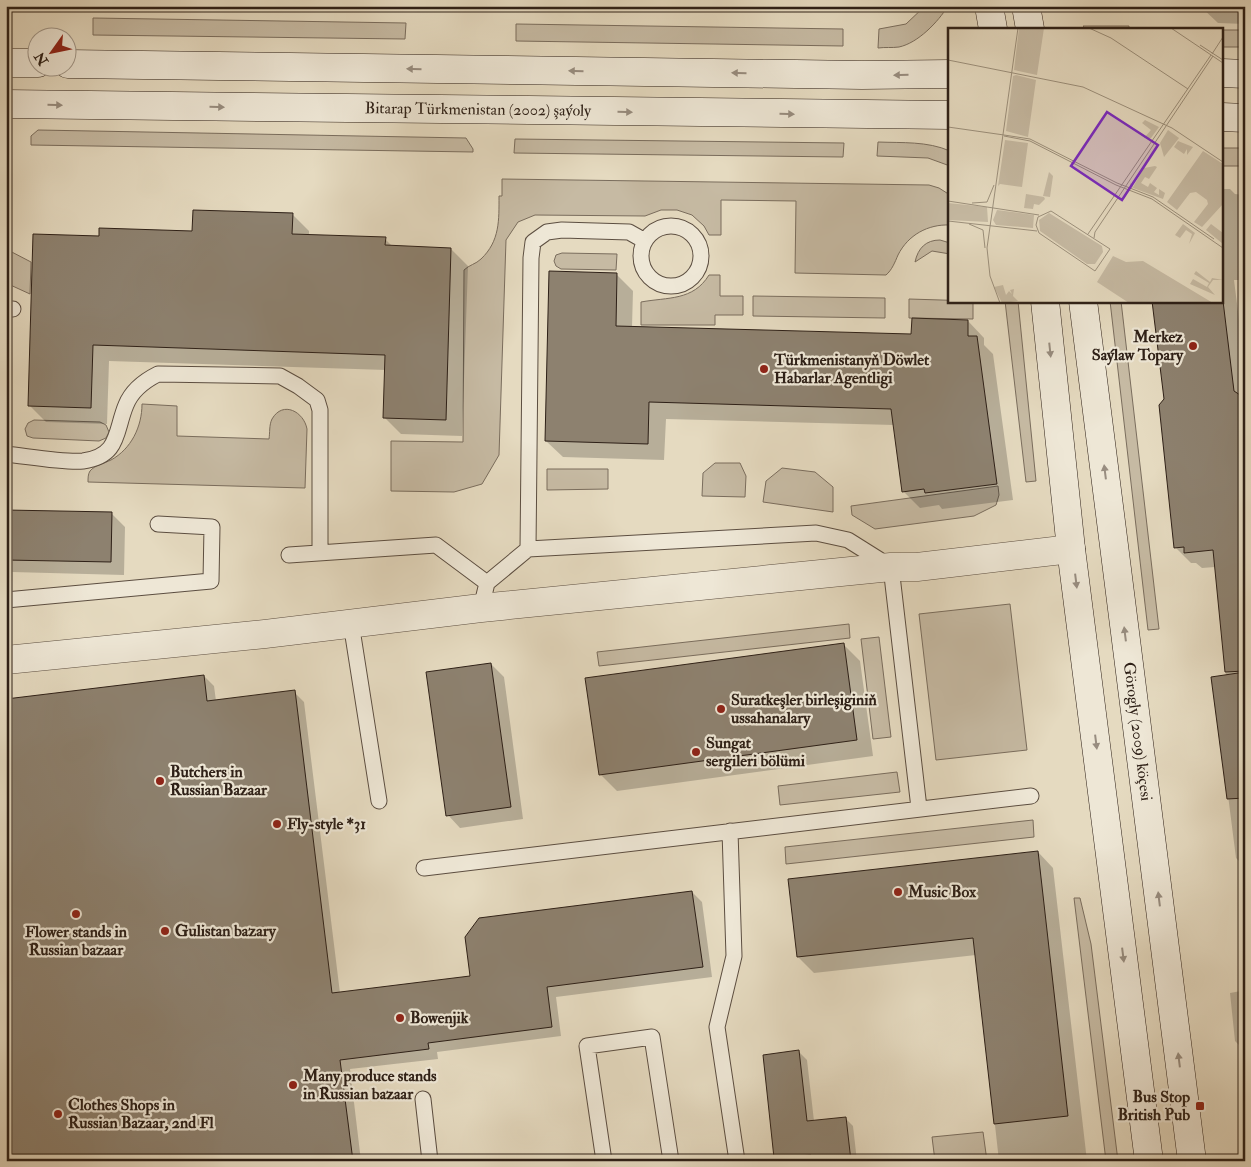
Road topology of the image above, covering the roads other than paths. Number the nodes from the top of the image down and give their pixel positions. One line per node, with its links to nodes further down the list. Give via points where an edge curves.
1 (989, 6): 3 (street)
2 (1026, 6): 4 (street)
3 (994, 28)
4 (1030, 28)
5 (6, 63): 6 (street)
6 (28, 63)
7 (78, 64): 8 (street, one-way to 7)
8 (948, 74)
9 (1224, 74): 10 (street)
10 (1245, 74)
11 (6, 104): 12 (street, Bitarap Türkmenistan (2002) şaýoly, one-way to 12)
12 (948, 115)
13 (1224, 117): 14 (street)
14 (1245, 118)
15 (645, 241): 15 (lane, via 642,266 656,282 676,286 694,276 700,267 700,246 687,230 666,226 656,229); 21 (lane, via 629,232 562,230 547,232 533,242)
16 (1045, 302): 20 (street, one-way to 20)
17 (1083, 302): 40 (street, Görogly (2009) köçesi, one-way to 17)
18 (6, 454): 22 (lane, via 82,461 108,451 116,441 125,406 132,393 145,380 158,374 280,376 317,400 320,410)
19 (158, 524): 26 (lane, via 212,527 211,581)
20 (1072, 548): 24 (street, via 917,567); 39 (street, one-way to 39)
21 (528, 549): 24 (lane, via 816,533 848,540); 25 (lane)
22 (320, 553): 23 (lane); 25 (lane, via 436,545)
23 (289, 555)
24 (891, 567): 25 (street); 31 (lane)
25 (484, 595): 27 (street)
26 (6, 600)
27 (351, 623): 28 (street); 30 (lane)
28 (6, 660)
29 (1031, 796): 31 (lane)
30 (379, 801)
31 (919, 808): 32 (lane)
32 (730, 831): 33 (lane); 38 (lane, via 734,956 717,1027)
33 (424, 868)
34 (423, 1099): 35 (lane)
35 (430, 1161)
36 (604, 1161): 37 (lane, via 587,1046 652,1037)
37 (671, 1161)
38 (737, 1161)
39 (1149, 1161)
40 (1192, 1161)

